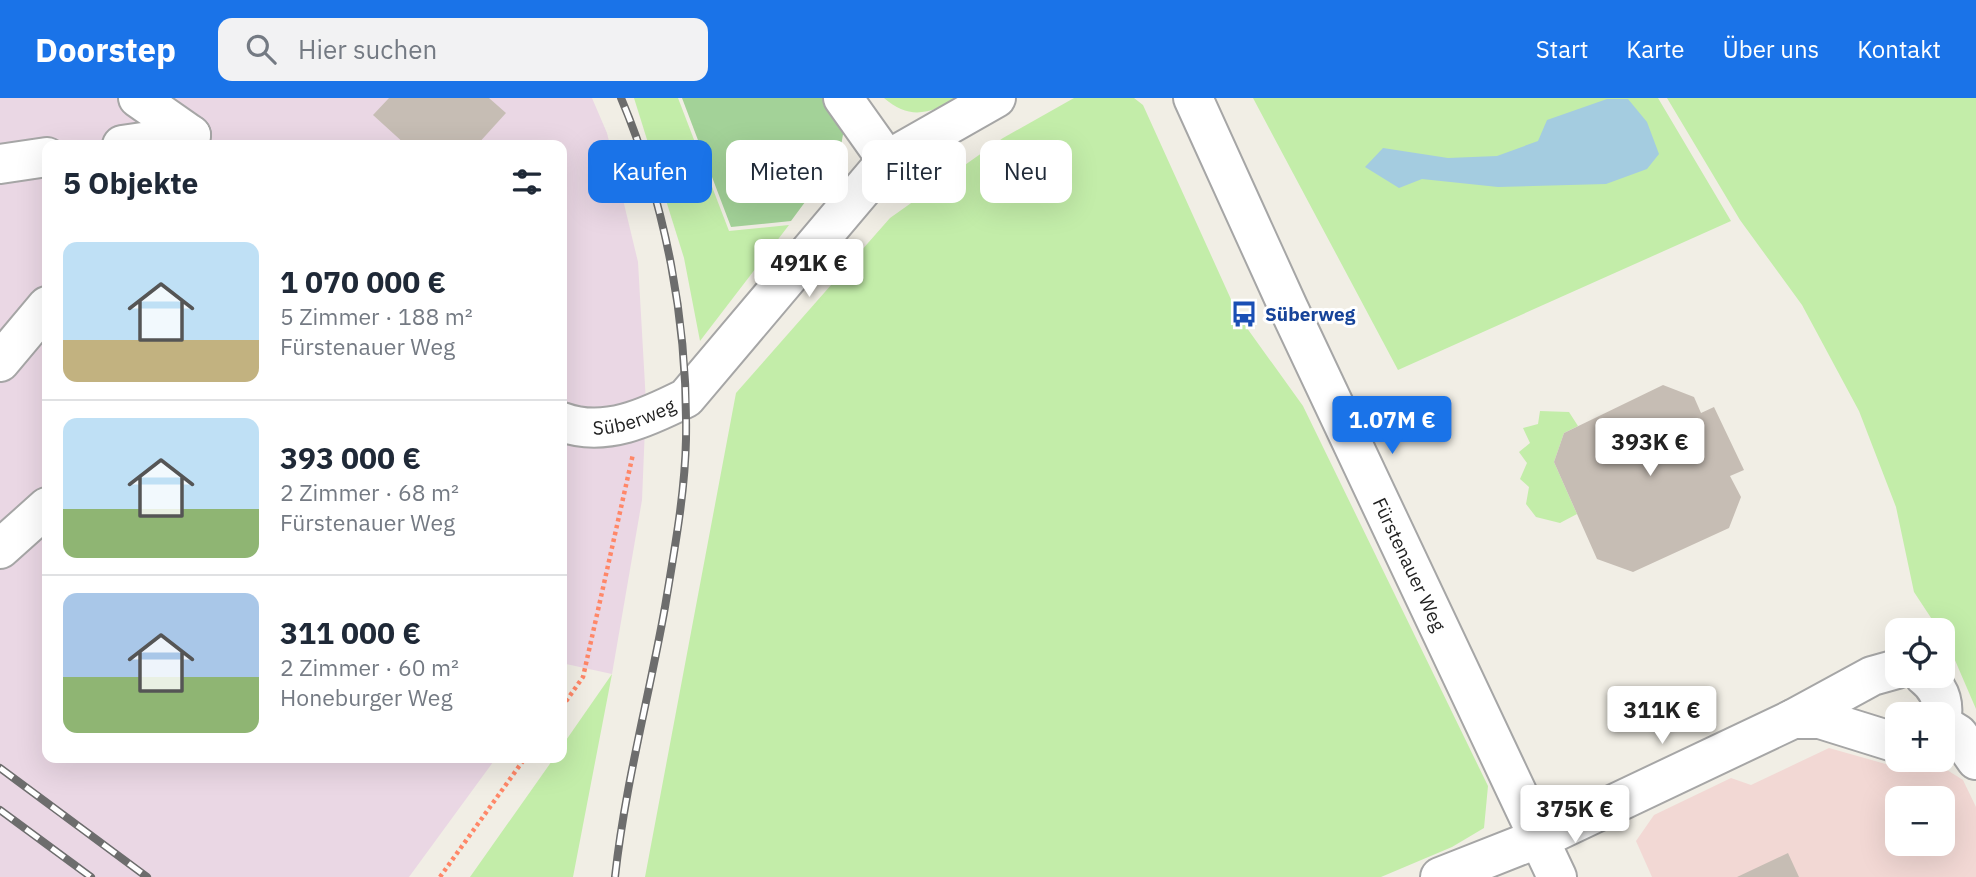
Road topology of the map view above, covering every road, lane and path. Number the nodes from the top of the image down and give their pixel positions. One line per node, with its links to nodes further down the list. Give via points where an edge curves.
1 (138, 98): 5 (street)
2 (843, 98): 6 (street)
3 (996, 98): 7 (street, Süberweg)
4 (1193, 98): 24 (street, Fürstenauer Weg)
5 (190, 140)
6 (873, 140)
7 (922, 140)
8 (42, 158): 9 (street)
9 (0, 164)
10 (862, 190): 13 (street, Süberweg, via 686,398)
11 (42, 312): 12 (street)
12 (0, 362)
13 (641, 420): 14 (street, Süberweg, via 608,427); 18 (path, via 583,677)
14 (567, 423)
15 (42, 511): 16 (street)
16 (0, 549)
17 (1875, 668): 19 (street)
18 (567, 700)
19 (1793, 719): 21 (street, via 1820,719); 24 (street, via 1698,752)
20 (1955, 732): 22 (street)
21 (1885, 739)
22 (1976, 760)
23 (522, 763): 25 (path)
24 (1539, 839): 26 (street); 27 (street, Fürstenauer Weg)
25 (440, 877)
26 (1440, 877)
27 (1557, 877)

